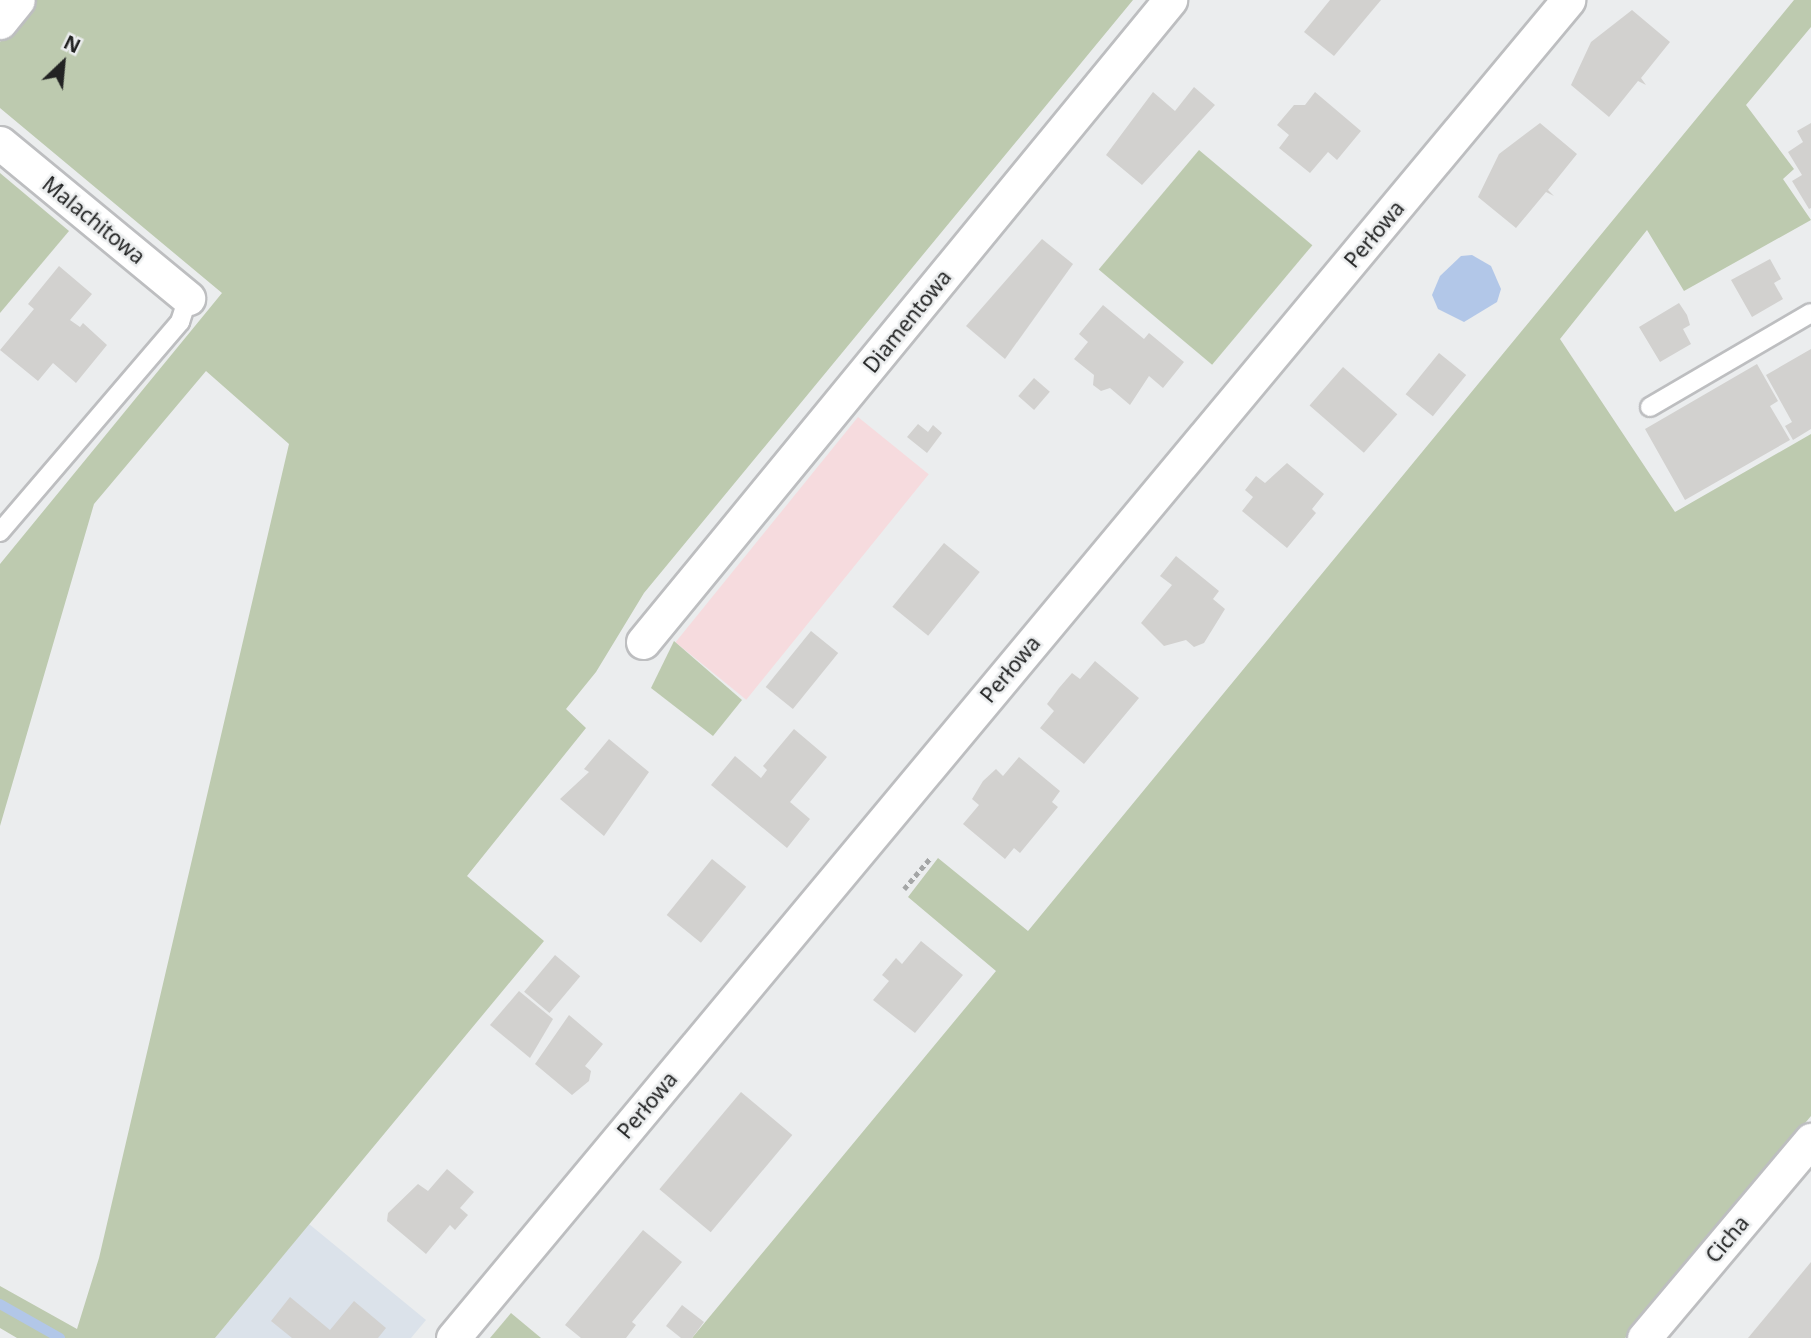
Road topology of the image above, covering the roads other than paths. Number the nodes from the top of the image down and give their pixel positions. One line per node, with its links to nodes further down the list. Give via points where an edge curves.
1 (18, 0): 4 (street)
2 (1170, 0): 10 (street, Diamentowa)
3 (1568, 0): 12 (street, Perłowa)
4 (0, 22)
5 (0, 143): 6 (street, Malachitowa)
6 (188, 298): 9 (lane, via 180,321)
7 (1811, 313): 8 (lane)
8 (1650, 407)
9 (0, 532)
10 (643, 642)
11 (1811, 1140): 13 (street, Cicha)
12 (453, 1338)
13 (1644, 1338)

